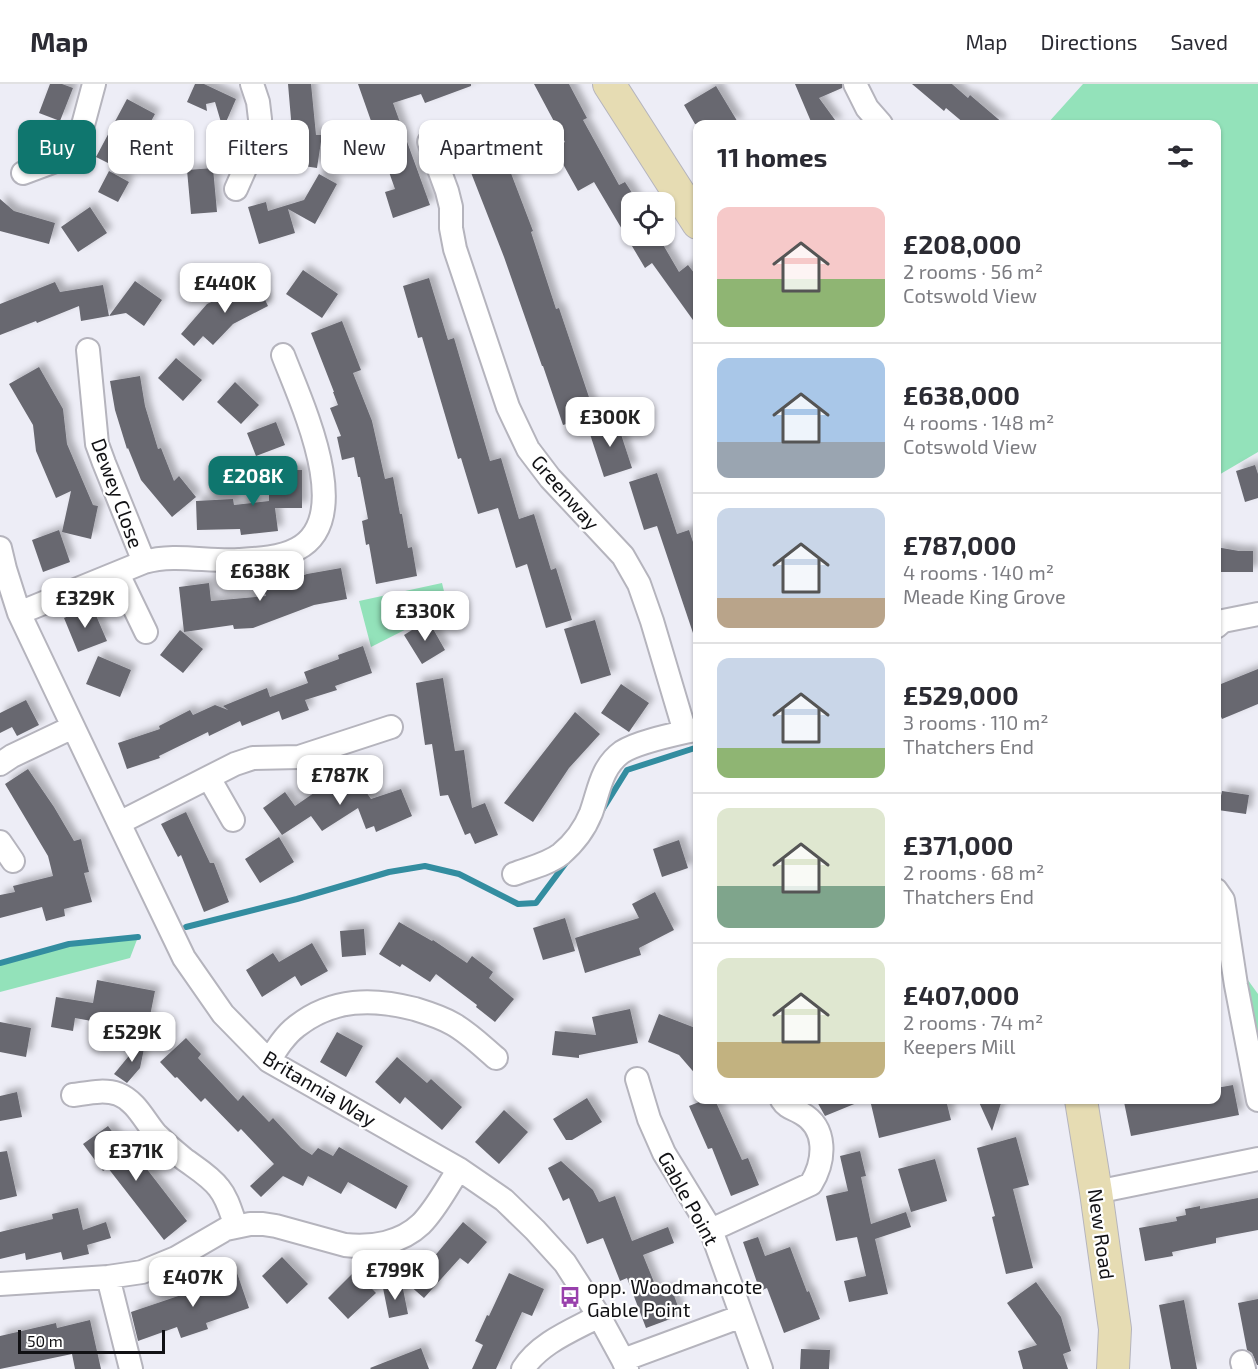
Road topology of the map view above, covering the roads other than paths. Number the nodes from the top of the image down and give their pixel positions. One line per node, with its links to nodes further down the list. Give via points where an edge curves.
1 (94, 84): 5 (street)
2 (252, 84): 8 (street, via 258,102 260,135)
3 (609, 84): 9 (street)
4 (855, 84): 6 (street)
5 (84, 120)
6 (878, 120)
7 (441, 174): 21 (street, Greenway, via 451,207 455,249 508,408 528,449 550,478 623,556 639,585)
8 (236, 189)
9 (693, 215)
10 (88, 350): 13 (street, Dewey Close, via 97,444)
11 (283, 355): 13 (street, via 318,452 323,510 313,537 288,553 257,559 173,558)
12 (0, 548): 15 (street, Britannia Way)
13 (144, 562): 14 (street)
14 (118, 574): 15 (street); 18 (street)
15 (19, 613): 19 (street, Britannia Way)
16 (1258, 614): 17 (street)
17 (1221, 623)
18 (146, 632)
19 (73, 727): 22 (street); 25 (street, Britannia Way)
20 (391, 727): 23 (street, via 299,757 253,758)
21 (691, 731): 28 (street, via 632,747 613,760 578,836 551,861)
22 (0, 764)
23 (209, 778): 24 (street); 25 (street)
24 (233, 820)
25 (119, 824): 31 (street, Britannia Way, via 184,958 223,1014)
26 (0, 842): 27 (street)
27 (13, 861)
28 (514, 874)
29 (1221, 897): 34 (street)
30 (496, 1058): 31 (street, via 454,1025 432,1014 403,1006 360,1002 332,1007 307,1019 286,1035)
31 (269, 1061): 38 (street, Britannia Way)
32 (637, 1079): 41 (street, Gable Point, via 648,1119 664,1153)
33 (73, 1095): 40 (street, via 103,1091 132,1103 156,1134 219,1188)
34 (1258, 1100)
35 (784, 1104): 41 (street, via 801,1112 816,1129 822,1150 817,1174 811,1184)
36 (1082, 1104): 39 (street, New Road)
37 (1258, 1159): 39 (street)
38 (459, 1169): 40 (street, via 420,1225 382,1244 345,1245 263,1224); 44 (street, Britannia Way, via 504,1200 535,1230 565,1263)
39 (1096, 1192): 50 (street, New Road, via 1115,1329)
40 (236, 1226): 42 (street, via 159,1266)
41 (711, 1230): 45 (street, Gable Point)
42 (108, 1277): 43 (street); 47 (street)
43 (0, 1284)
44 (599, 1316): 46 (street, Britannia Way); 48 (street, via 545,1346)
45 (742, 1316): 46 (street); 49 (street, Gable Point)
46 (625, 1364)
47 (131, 1369)
48 (523, 1369)
49 (761, 1369)
50 (1113, 1369)

